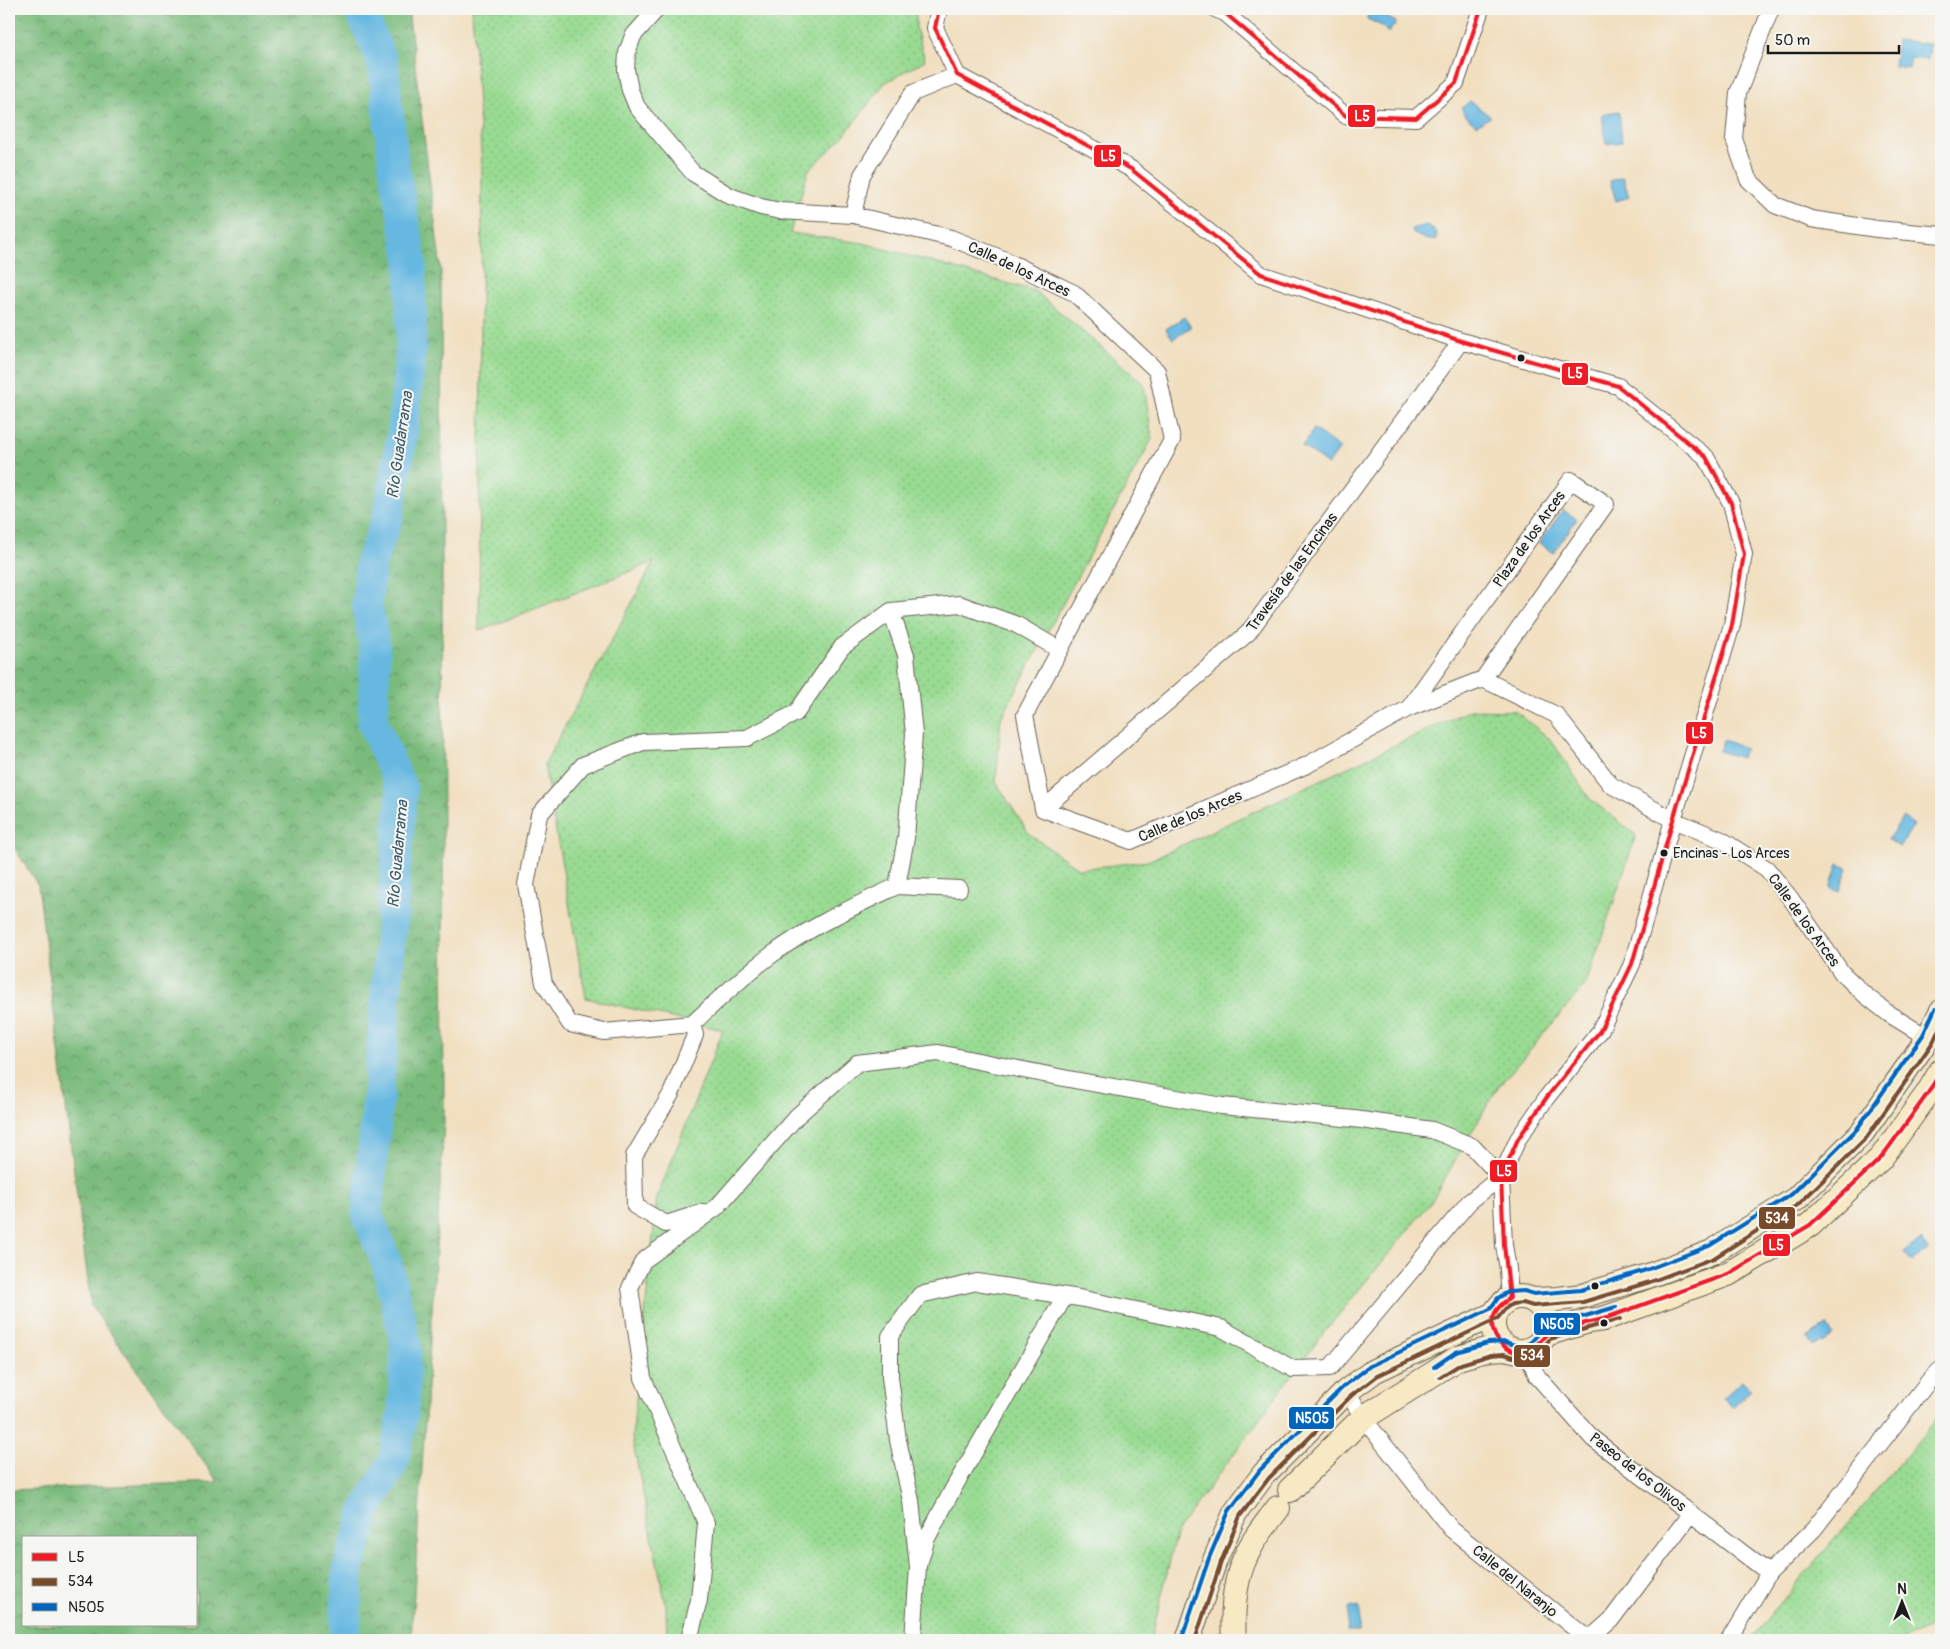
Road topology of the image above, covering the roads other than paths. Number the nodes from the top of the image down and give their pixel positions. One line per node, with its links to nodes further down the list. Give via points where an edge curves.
1 (657, 9): 7 (street, Calle de los Arces, via 633,36 627,53 627,77 637,107 676,155 698,177 730,196 761,207)
2 (939, 9): 6 (street, via 935,28)
3 (1215, 9): 4 (street, via 1224,13 1346,116 1416,118 1456,83)
4 (1481, 9)
5 (1771, 9): 8 (street, via 1738,93 1734,139 1748,179 1775,205 1811,219)
6 (957, 75): 7 (street, via 913,93 862,175); 9 (street, via 1131,169 1261,274)
7 (853, 215): 11 (street, Calle de los Arces, via 951,238 1074,293 1157,371 1172,440)
8 (1941, 235)
9 (1461, 341): 14 (street, Travesía de las Encinas, via 1248,633); 15 (street, via 1618,386 1706,457 1731,503 1744,554 1732,624)
10 (891, 611): 11 (street, via 959,604 1017,624); 16 (street, via 906,655 914,734 906,838); 19 (street, via 842,647 796,712 747,738 642,742 583,765 539,815 526,884 544,983 570,1024 604,1032)
11 (1060, 650): 14 (street, Calle de los Arces, via 1025,715)
12 (1483, 679): 13 (street, Calle de los Arces); 13 (street, Plaza de los Arces, via 1606,504 1571,480); 15 (street, Calle de los Arces, via 1556,715 1611,785)
13 (1409, 708): 14 (street, Calle de los Arces, via 1307,765 1131,841)
14 (1043, 809)
15 (1673, 820): 20 (street, Calle de los Arces, via 1722,840 1767,869 1842,973 1889,1014); 22 (street, via 1632,964 1600,1031 1518,1139)
16 (897, 886): 17 (street); 19 (street, via 837,914 771,956)
17 (959, 889)
18 (1941, 1012): 20 (street)
19 (692, 1024): 23 (street, via 695,1035 671,1094 634,1156 635,1206 666,1224)
20 (1928, 1038): 25 (street, via 1862,1134 1796,1199 1712,1252 1666,1270 1582,1296)
21 (1941, 1071): 26 (street, via 1881,1158 1810,1225 1728,1274 1602,1319)
22 (1501, 1177): 23 (street, via 1472,1146 1432,1130 1222,1106 938,1053 857,1063 797,1116); 24 (street, via 1469,1202 1330,1368 1294,1369 1221,1328); 25 (street, via 1504,1245)
23 (717, 1208): 34 (street, via 643,1261 630,1288 643,1378 706,1523 698,1600)
24 (1065, 1296): 32 (street, via 953,1489 927,1538); 32 (street, via 977,1282 967,1284 920,1295 890,1336 891,1386 911,1501)
25 (1512, 1304): 26 (street, via 1543,1309 1547,1317); 27 (street, via 1493,1331 1497,1340); 29 (street, via 1374,1371)
26 (1546, 1334): 27 (street, via 1535,1347)
27 (1516, 1349): 30 (street, via 1490,1349 1458,1358); 31 (street, Paseo de los Olivos, via 1593,1438)
28 (1941, 1369): 33 (street, via 1814,1529)
29 (1347, 1391): 30 (street, Calle del Naranjo); 36 (street, via 1264,1474 1236,1513 1215,1560)
30 (1363, 1418): 31 (street, Calle del Naranjo, via 1451,1530 1583,1635 1593,1636 1611,1620); 37 (street, via 1284,1499 1248,1550 1232,1613)
31 (1690, 1513): 33 (street, Paseo de los Olivos)
32 (918, 1567): 35 (street)
33 (1769, 1573): 38 (street)
34 (689, 1640)
35 (913, 1640)
36 (1188, 1640)
37 (1234, 1640)
38 (1729, 1640)

